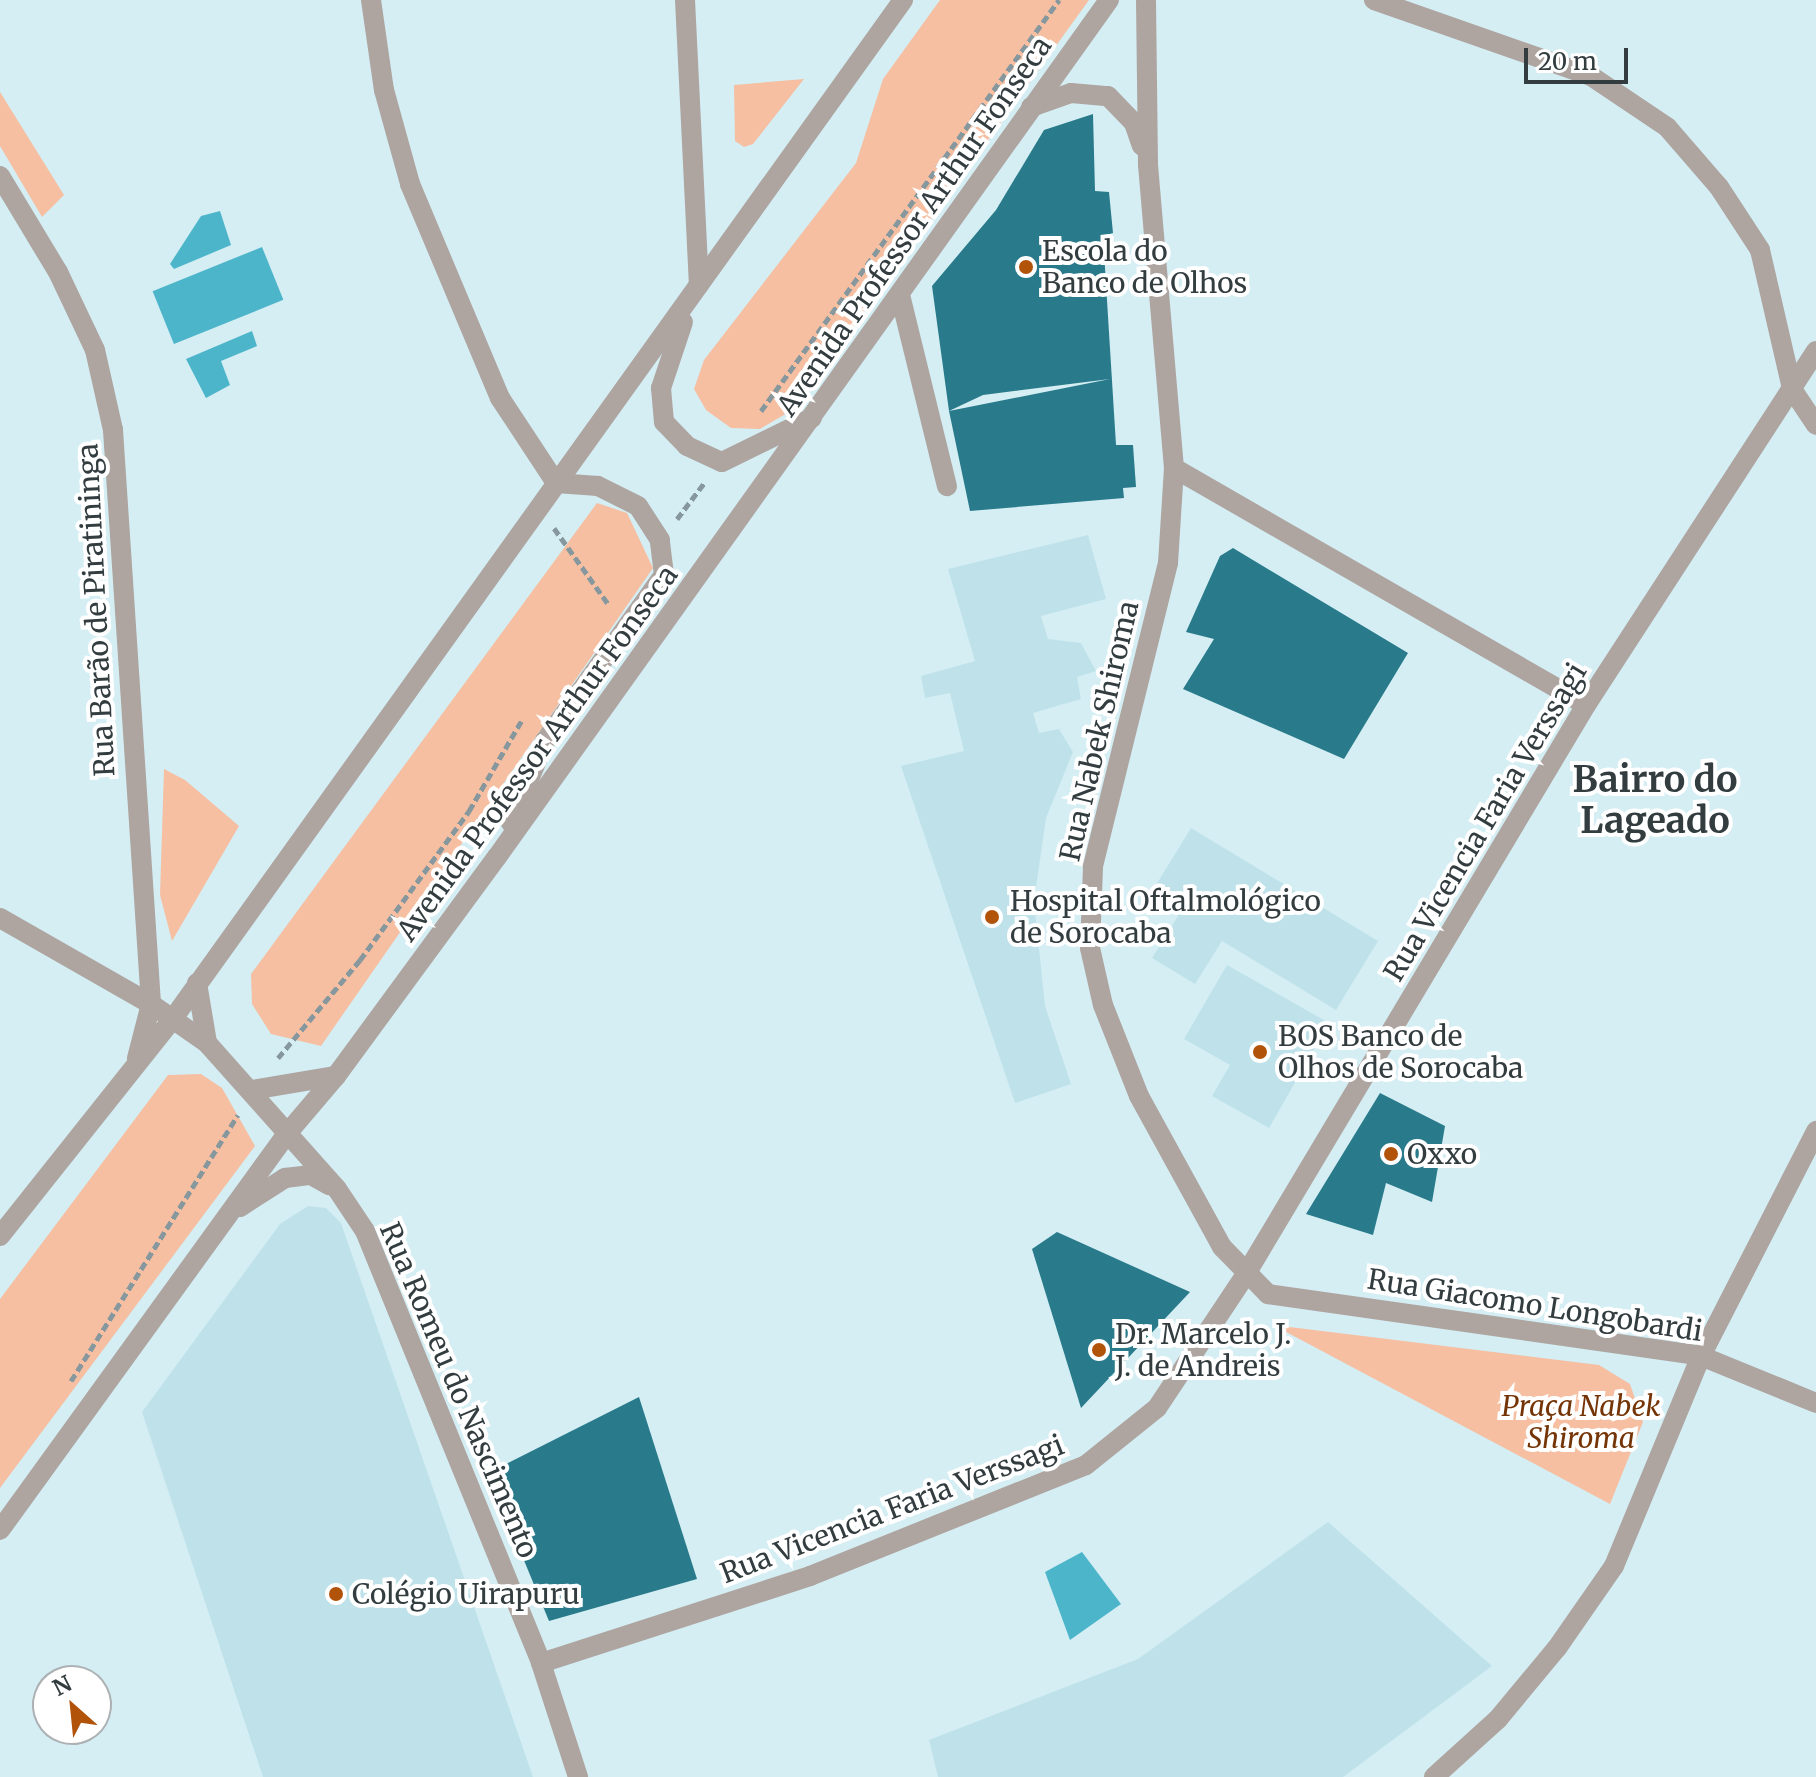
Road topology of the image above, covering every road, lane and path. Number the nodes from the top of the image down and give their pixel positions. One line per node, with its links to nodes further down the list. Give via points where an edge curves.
1 (371, 0): 17 (street, via 384,90 410,184 500,398)
2 (685, 0): 10 (street)
3 (903, 0): 10 (street)
4 (1109, 0): 7 (street, Avenida Professor Arthur Fonseca)
5 (1146, 0): 8 (street, Rua Nabek Shiroma)
6 (1374, 0): 13 (street, via 1591,76 1667,127 1719,187 1760,250)
7 (1031, 107): 8 (street, Rua Nabek Shiroma, via 1071,93 1108,96 1134,123); 11 (street, Avenida Professor Arthur Fonseca)
8 (1148, 165): 16 (street, Rua Nabek Shiroma)
9 (0, 176): 23 (street, Rua Barão de Piratininga, via 58,272 95,350 113,430)
10 (700, 283): 14 (street, via 663,370 664,422 687,446 722,462); 17 (street)
11 (900, 295): 14 (street, Avenida Professor Arthur Fonseca); 18 (street)
12 (1816, 351): 13 (street, Rua Vicencia Faria Verssagi)
13 (1792, 389): 15 (street); 19 (street, Rua Vicencia Faria Verssagi)
14 (816, 416): 20 (street, Avenida Professor Arthur Fonseca)
15 (1816, 425)
16 (1174, 468): 19 (street); 34 (street, Rua Nabek Shiroma, via 1168,563 1093,867 1090,948 1103,1005 1139,1096 1222,1247)
17 (556, 483): 20 (street, via 598,486 638,506 660,540 664,575 545,741); 22 (street)
18 (947, 486)
19 (1586, 705): 34 (street, Rua Vicencia Faria Verssagi)
20 (497, 857): 27 (street, Avenida Professor Arthur Fonseca)
21 (0, 918): 23 (street, Rua Romeu do Nascimento)
22 (197, 983): 24 (street); 25 (street)
23 (151, 1004): 24 (street, Rua Romeu do Nascimento); 26 (street, Rua Barão de Piratininga)
24 (172, 1020): 25 (street, Rua Romeu do Nascimento); 26 (street)
25 (207, 1043): 28 (street, Rua Romeu do Nascimento)
26 (135, 1065): 33 (street)
27 (336, 1076): 28 (street); 30 (street, Avenida Professor Arthur Fonseca)
28 (252, 1090): 30 (street, Rua Romeu do Nascimento)
29 (1816, 1131): 35 (street)
30 (285, 1136): 31 (street, Rua Romeu do Nascimento); 32 (street, Avenida Professor Arthur Fonseca)
31 (337, 1189): 32 (street, via 311,1175 285,1178); 38 (street, Rua Romeu do Nascimento, via 365,1231)
32 (233, 1211): 37 (street, Avenida Professor Arthur Fonseca)
33 (0, 1236)
34 (1246, 1274): 35 (street, Rua Giacomo Longobardi, via 1268,1294); 38 (street, Rua Vicencia Faria Verssagi, via 1157,1408 1086,1465 810,1576)
35 (1701, 1356): 36 (street, Rua Giacomo Longobardi); 40 (street, via 1614,1566 1557,1648 1498,1719)
36 (1816, 1403)
37 (0, 1530)
38 (541, 1663): 39 (street, Rua Romeu do Nascimento)
39 (578, 1777)
40 (1434, 1777)

